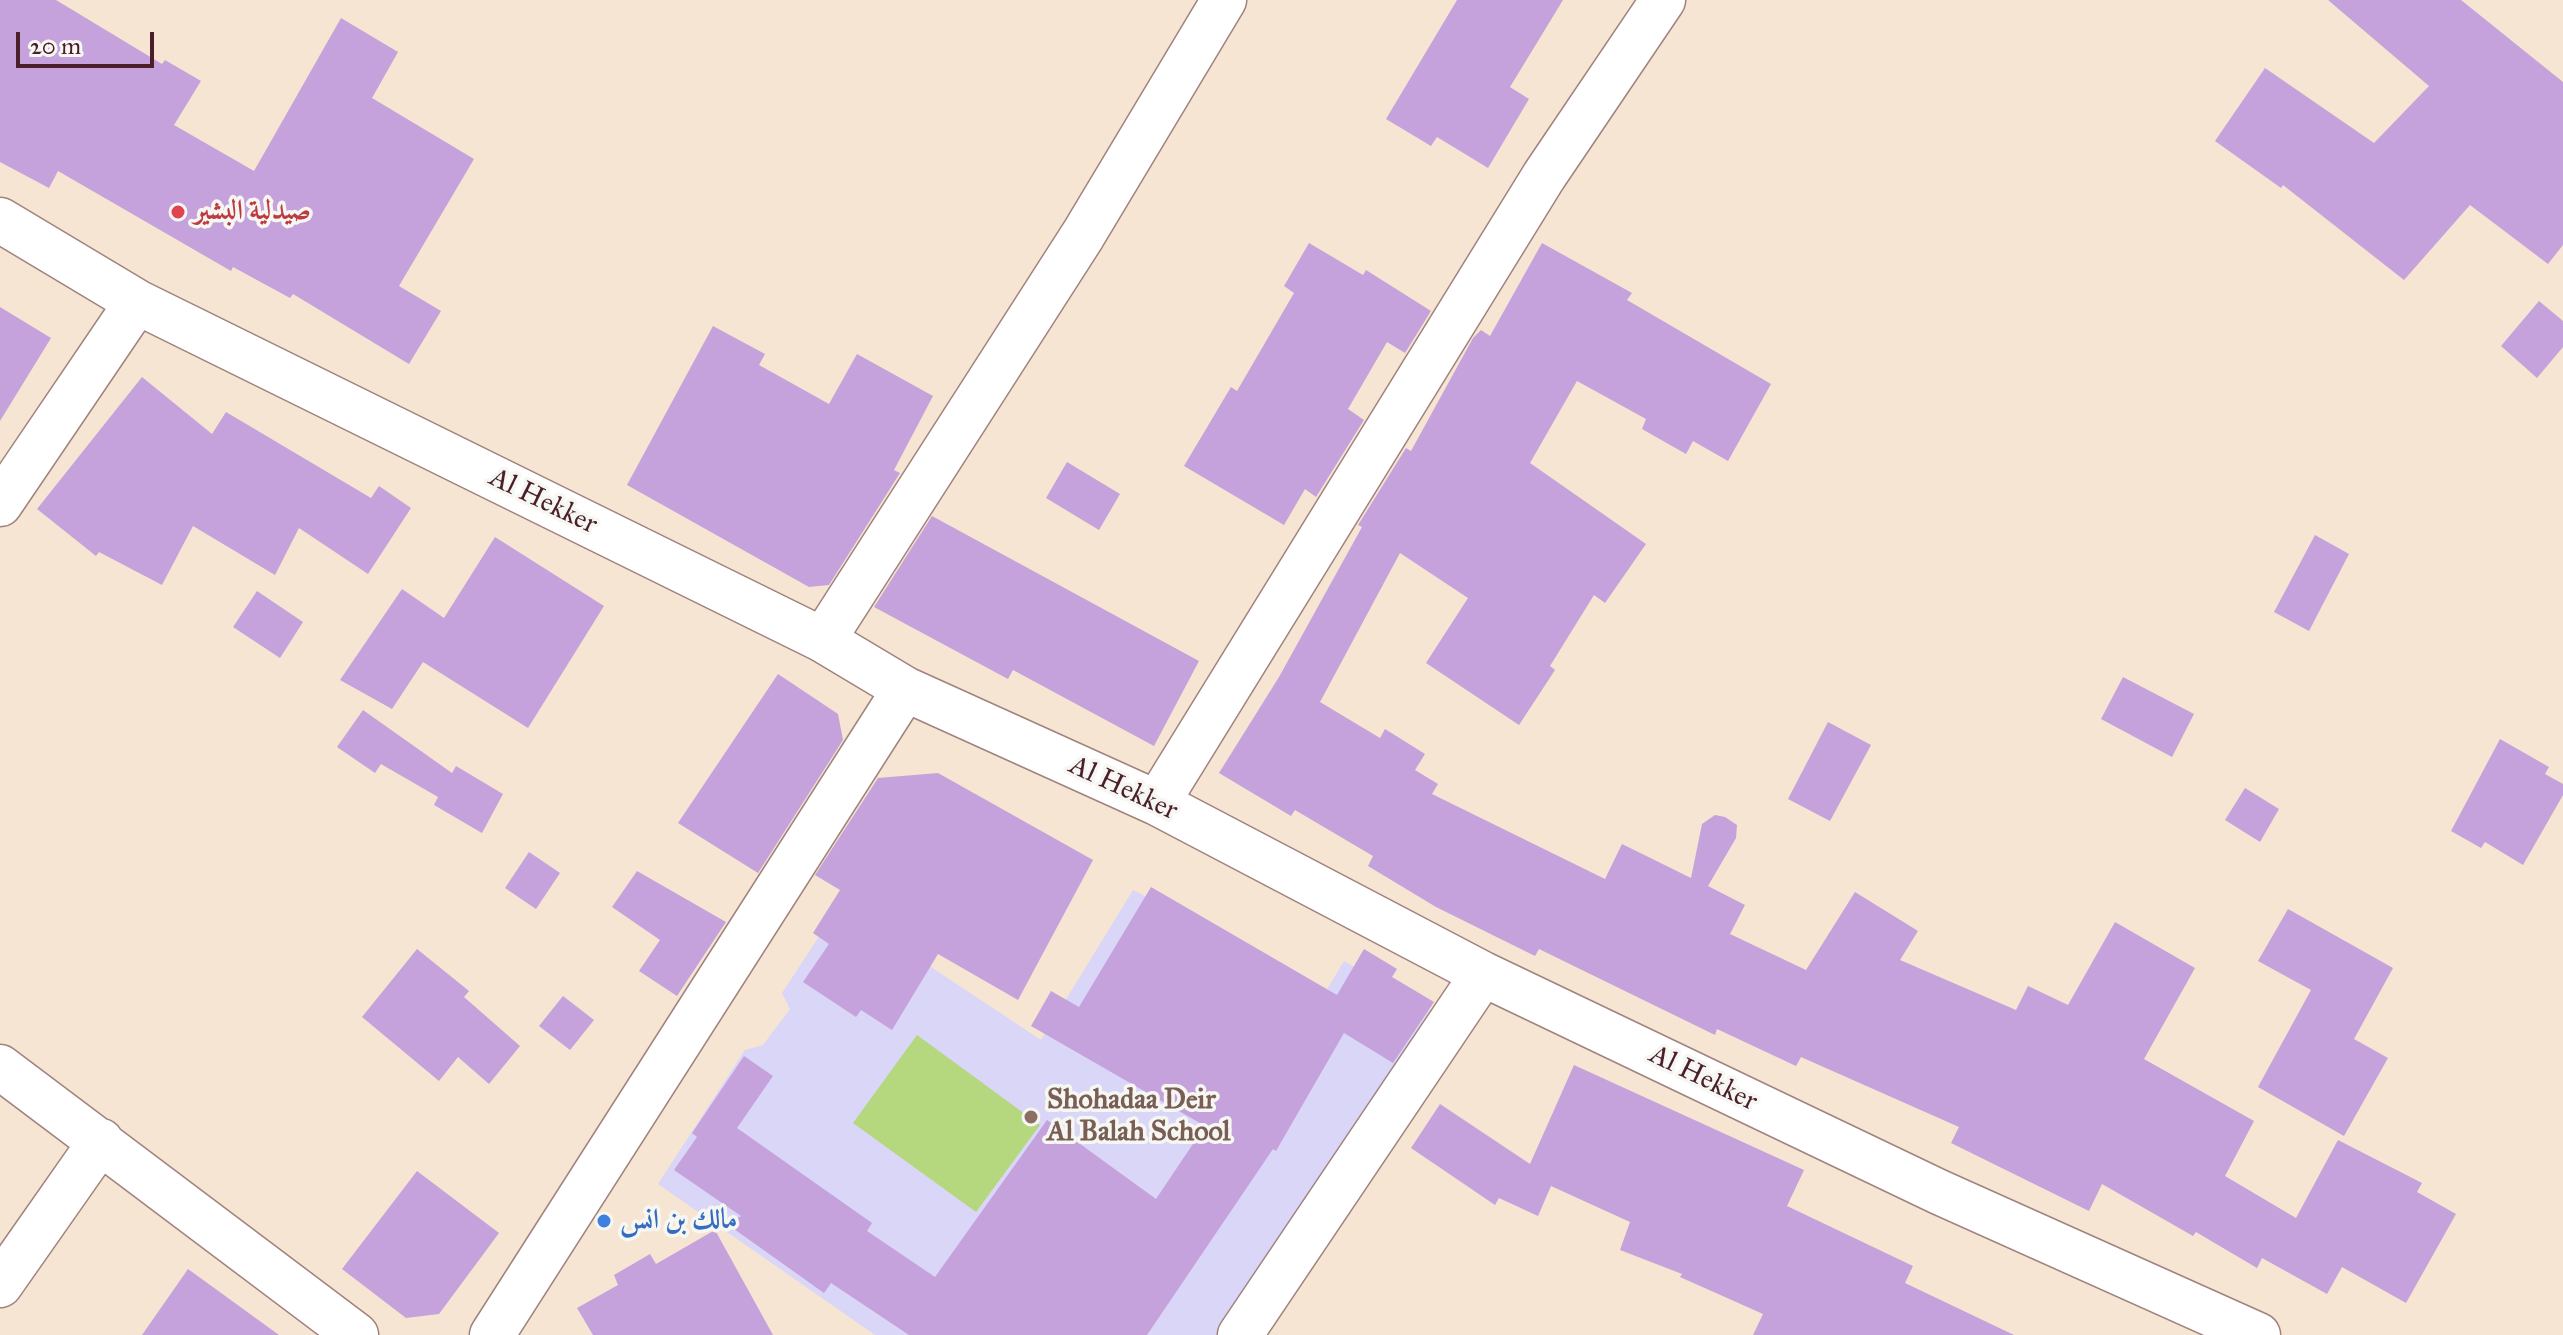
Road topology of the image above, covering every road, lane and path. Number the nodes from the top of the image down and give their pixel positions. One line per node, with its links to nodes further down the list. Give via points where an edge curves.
1 (1224, 0): 6 (street, via 1083,235)
2 (1663, 0): 8 (street, via 1544,176)
3 (0, 220): 4 (street, Al Hekker)
4 (137, 302): 5 (street); 6 (street, Al Hekker)
5 (0, 504)
6 (823, 640): 7 (street, Al Hekker)
7 (905, 689): 8 (street, Al Hekker); 14 (street)
8 (1157, 803): 9 (street, Al Hekker)
9 (1483, 974): 15 (street); 16 (street, Al Hekker, via 1939,1192)
10 (0, 1067): 11 (street)
11 (101, 1141): 12 (street); 13 (street)
12 (0, 1285)
13 (356, 1335)
14 (492, 1335)
15 (1240, 1335)
16 (2258, 1335)

